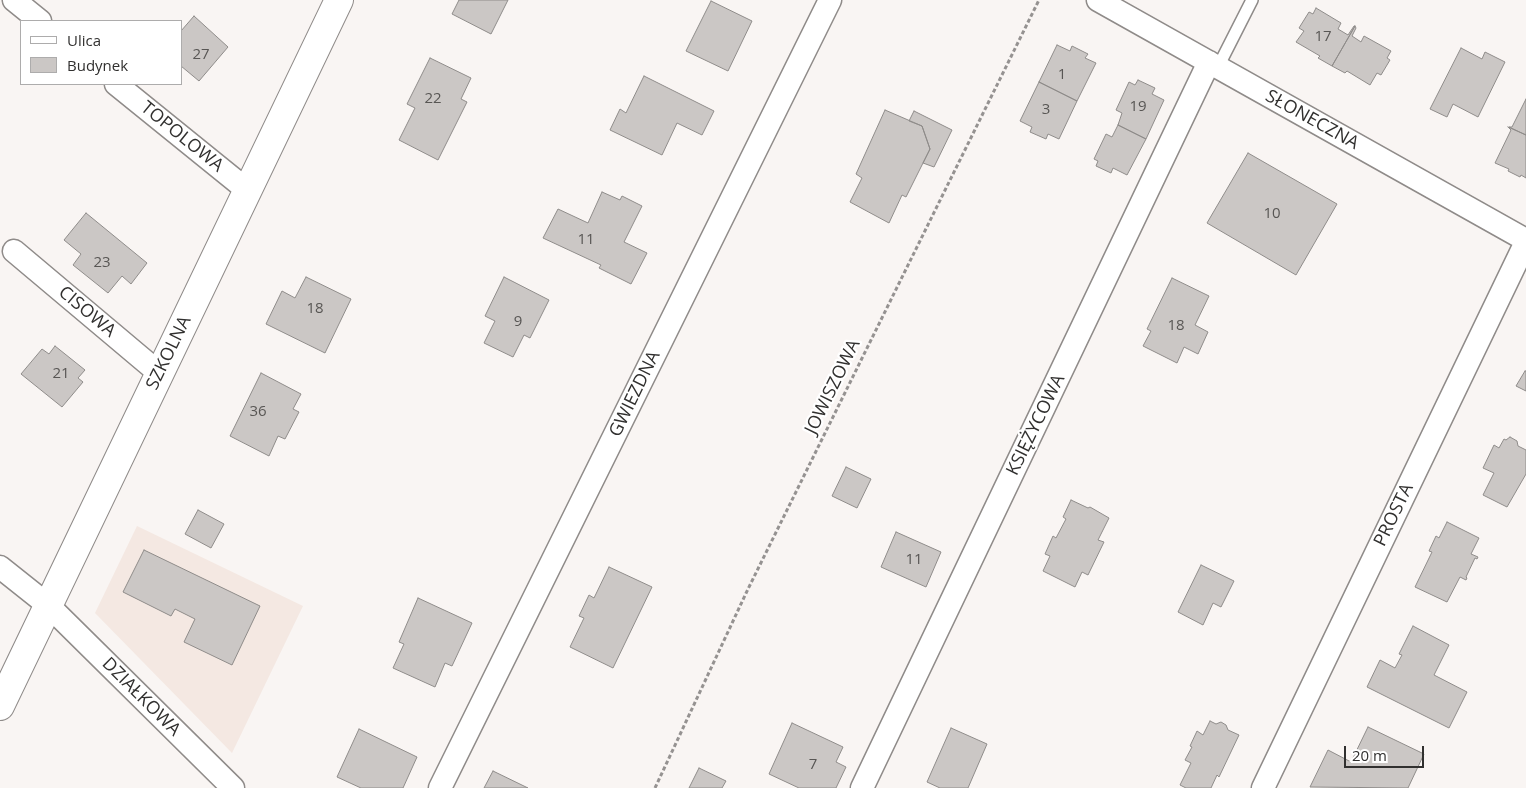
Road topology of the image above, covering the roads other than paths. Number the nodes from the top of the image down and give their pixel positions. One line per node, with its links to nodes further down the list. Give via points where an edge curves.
1 (14, 0): 6 (street)
2 (339, 0): 9 (street, SZKOLNA)
3 (830, 0): 17 (street, GWIEZDNA)
4 (1098, 0): 7 (street, SŁONECZNA)
5 (1252, 0): 7 (lane)
6 (39, 20)
7 (1214, 65): 10 (street, SŁONECZNA); 18 (street, KSIĘŻYCOWA)
8 (117, 85): 9 (street, TOPOLOWA)
9 (247, 190): 12 (street, SZKOLNA)
10 (1526, 241): 19 (street, PROSTA)
11 (14, 251): 12 (street, CISOWA)
12 (160, 373): 14 (street, SZKOLNA)
13 (0, 567): 14 (street, DZIAŁKOWA)
14 (49, 606): 15 (street, SZKOLNA); 16 (street, DZIAŁKOWA)
15 (0, 706)
16 (233, 788)
17 (440, 788)
18 (862, 788)
19 (1262, 788)

